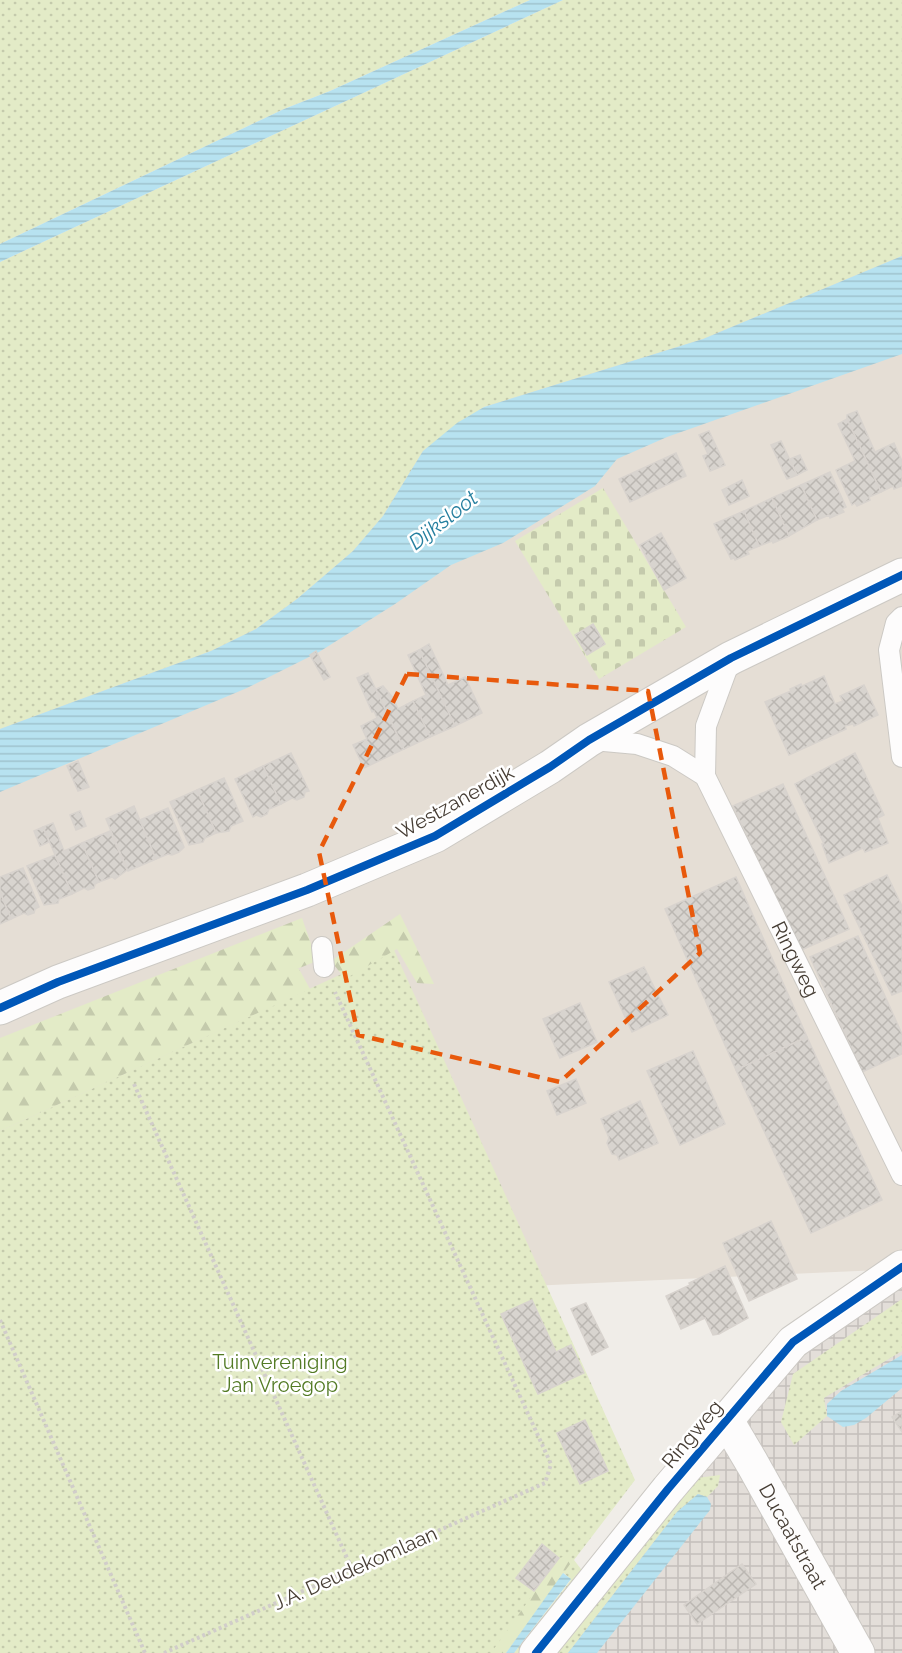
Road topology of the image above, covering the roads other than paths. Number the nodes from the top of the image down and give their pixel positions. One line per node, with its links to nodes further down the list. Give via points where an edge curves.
1 (902, 575): 3 (street, Westzanerdijk)
2 (902, 617): 5 (lane, via 896,623 889,650)
3 (731, 658): 4 (street, Westzanerdijk); 6 (lane, Ringweg, via 706,726)
4 (589, 740): 6 (lane, via 637,744 673,756); 7 (street, Westzanerdijk, via 435,836 309,900 58,982)
5 (902, 757)
6 (705, 776): 8 (lane, Ringweg)
7 (0, 1008)
8 (902, 1175)
9 (902, 1267): 10 (street, Ringweg, via 793,1342)
10 (726, 1419): 11 (street, Ringweg); 12 (street, Ducaatstraat)
11 (536, 1653)
12 (858, 1653)

